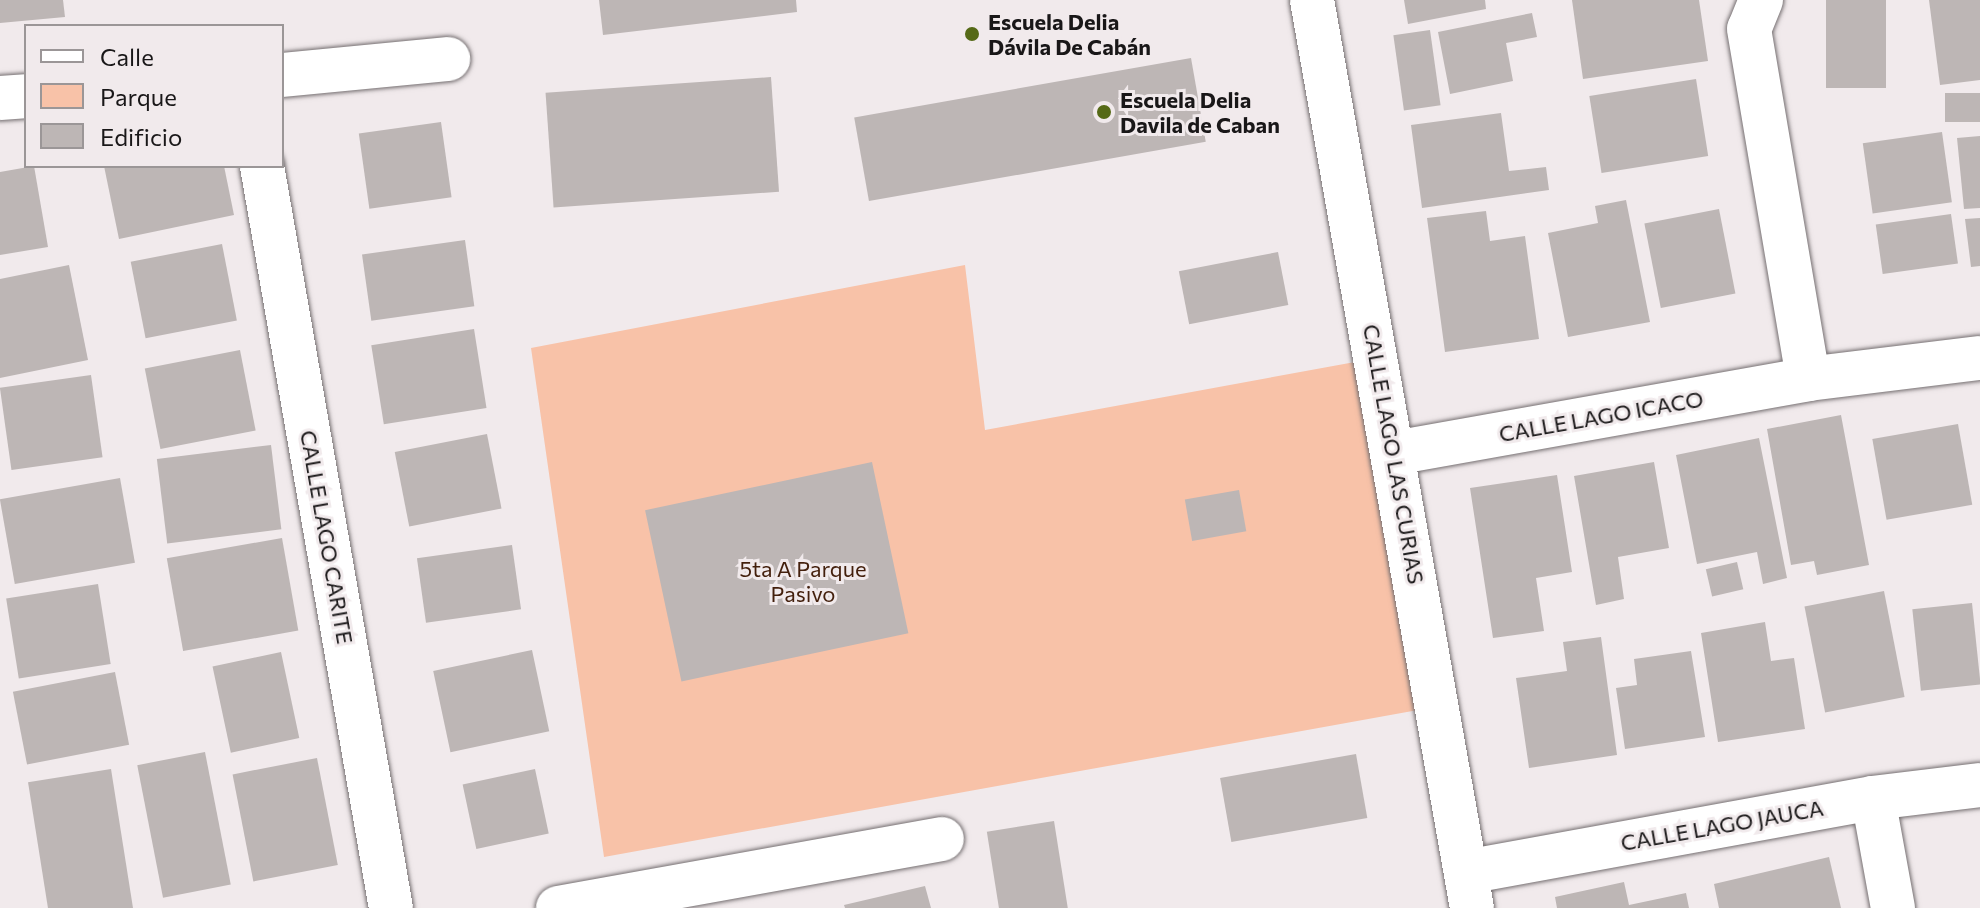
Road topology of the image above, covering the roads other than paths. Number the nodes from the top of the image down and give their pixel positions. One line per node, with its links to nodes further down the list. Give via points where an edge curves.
1 (1312, 0): 10 (street, CALLE LAGO LAS CURIAS)
2 (1761, 0): 9 (street, via 1749,29)
3 (448, 59): 4 (street)
4 (284, 75)
5 (24, 96): 6 (street)
6 (0, 98)
7 (262, 168): 15 (street, CALLE LAGO CARITE)
8 (1980, 358): 9 (street, CALLE LAGO ICACO)
9 (1808, 379): 10 (street, CALLE LAGO ICACO)
10 (1394, 453): 14 (street, CALLE LAGO LAS CURIAS)
11 (1980, 785): 12 (street, CALLE LAGO JAUCA)
12 (1873, 798): 14 (street, CALLE LAGO JAUCA); 17 (street)
13 (942, 839): 16 (street)
14 (1469, 890)
15 (391, 908)
16 (558, 908)
17 (1893, 908)

